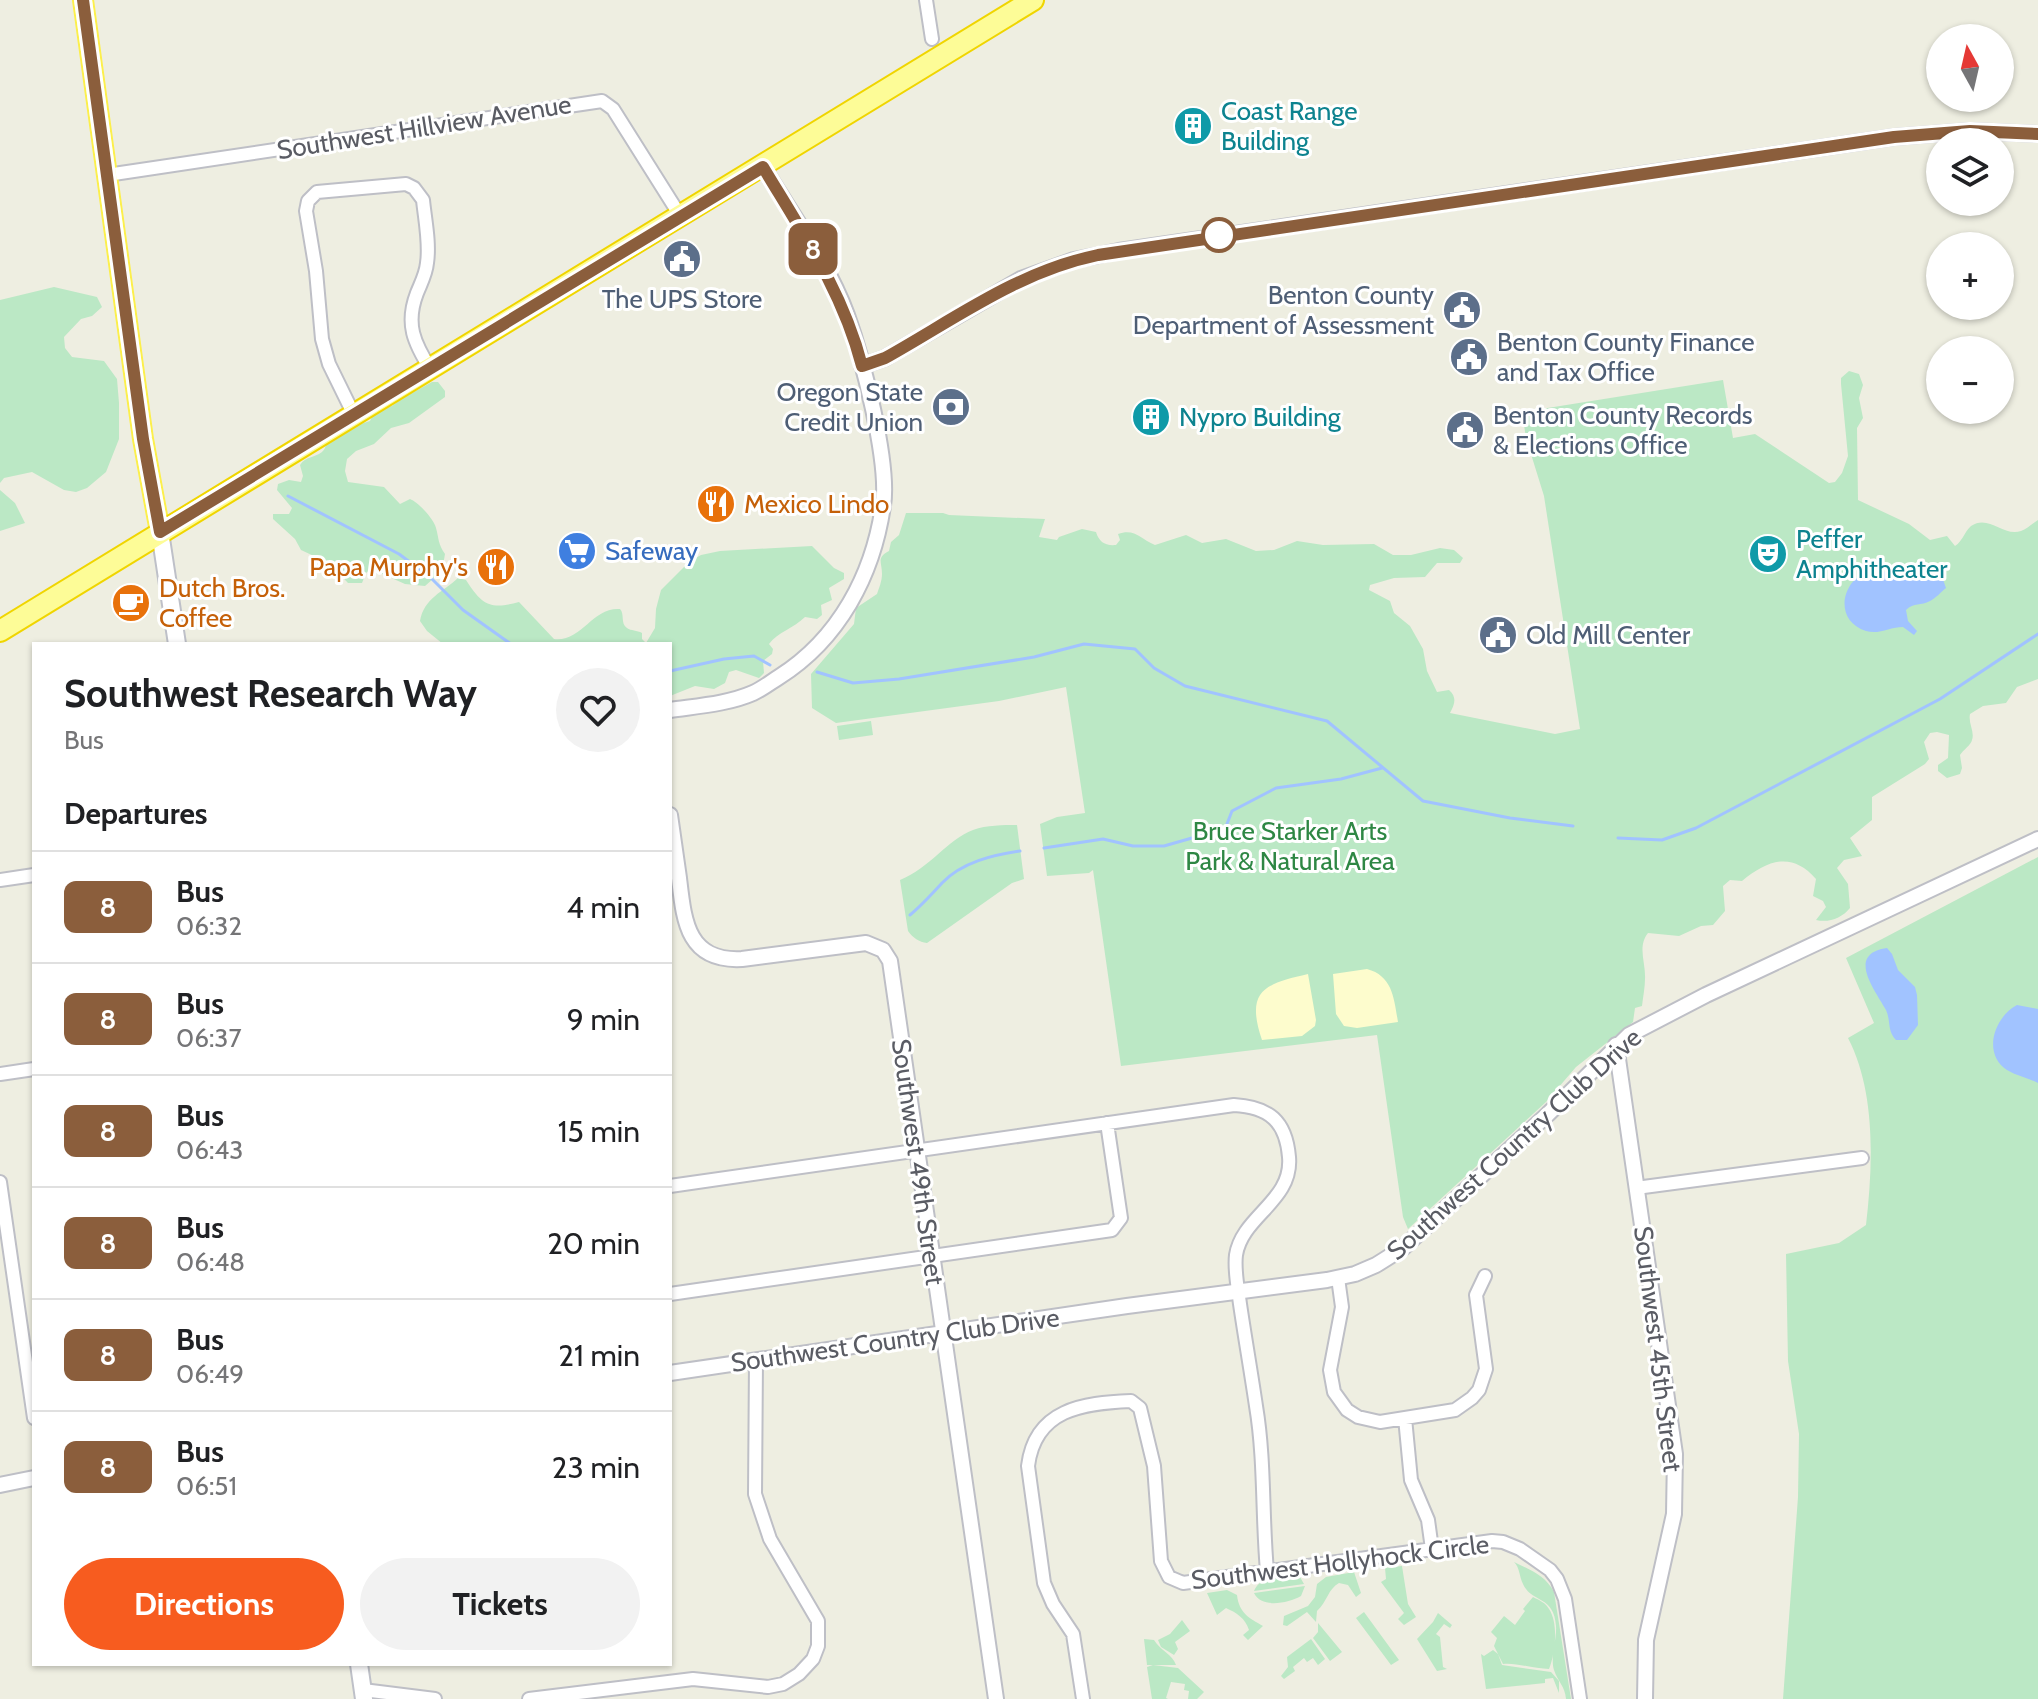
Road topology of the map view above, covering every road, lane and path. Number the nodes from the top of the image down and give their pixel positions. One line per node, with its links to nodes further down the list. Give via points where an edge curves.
1 (83, 0): 7 (main road)
2 (926, 0): 4 (street)
3 (1033, 0): 6 (highway)
4 (932, 39)
5 (2038, 134): 9 (street, via 1970,131 1894,137 1074,260 1021,279 885,358)
6 (763, 167): 8 (highway); 9 (street, via 834,287)
7 (107, 175): 8 (street, Southwest Hillview Avenue, via 602,101 613,109); 12 (main road)
8 (681, 217): 10 (highway)
9 (862, 366): 15 (street, via 881,458 884,505 867,570 848,609 821,645 754,693)
10 (431, 370): 11 (highway); 11 (street, via 416,346 411,322 428,260 419,192 406,184 317,192 306,211 322,339)
11 (354, 415): 12 (highway)
12 (160, 532): 13 (highway); 14 (main road)
13 (0, 631)
14 (177, 642)
15 (672, 710)
16 (672, 830): 24 (street, Southwest 49th Street, via 683,913 694,941 708,954 728,960 866,943 887,955)
17 (2038, 839): 20 (street, Southwest Country Club Drive, via 1706,995)
18 (32, 875): 19 (street)
19 (0, 880)
20 (1616, 1045): 28 (street, Southwest 45th Street); 31 (street, Southwest Country Club Drive, via 1403,1248 1376,1265)
21 (32, 1069): 22 (street)
22 (0, 1074)
23 (1107, 1123): 24 (street); 29 (street, via 1121,1218 1116,1228); 32 (street, via 1234,1105 1256,1107 1274,1118 1286,1140 1287,1180 1239,1241)
24 (916, 1150): 27 (street); 29 (street, Southwest 49th Street)
25 (1862, 1158): 28 (street)
26 (0, 1182): 36 (street)
27 (672, 1186)
28 (1636, 1188): 51 (street, Southwest 45th Street, via 1676,1462 1674,1514 1646,1640)
29 (931, 1255): 33 (street); 34 (street, Southwest 49th Street)
30 (1485, 1276): 39 (street, via 1476,1295 1486,1369 1479,1390 1455,1410)
31 (1338, 1278): 32 (street, Southwest Country Club Drive); 39 (street, via 1342,1307 1330,1370 1334,1392 1358,1417 1380,1422)
32 (1238, 1292): 34 (street, Southwest Country Club Drive); 43 (street, via 1258,1417)
33 (672, 1294)
34 (942, 1333): 35 (street, Southwest Country Club Drive); 48 (street, Southwest 49th Street)
35 (756, 1360): 37 (street, Southwest Country Club Drive); 47 (street, via 755,1494 770,1539 818,1621 813,1659 791,1680 775,1686 693,1679)
36 (30, 1361): 38 (street)
37 (672, 1373)
38 (32, 1390)
39 (1405, 1418): 42 (street, via 1411,1480 1428,1520)
40 (32, 1478): 41 (street)
41 (0, 1485)
42 (1432, 1549): 43 (street, Southwest Hollyhock Circle); 50 (street, Southwest Hollyhock Circle, via 1503,1542 1553,1573 1565,1599)
43 (1267, 1571): 49 (street, Southwest Hollyhock Circle, via 1183,1583 1169,1577 1161,1561 1154,1466 1140,1408 1131,1401 1057,1415 1035,1439 1028,1466 1044,1583 1073,1634)
44 (359, 1666): 45 (main road)
45 (364, 1695): 46 (street)
46 (435, 1699)
47 (529, 1699)
48 (996, 1699)
49 (1083, 1699)
50 (1580, 1699)
51 (1645, 1699)

